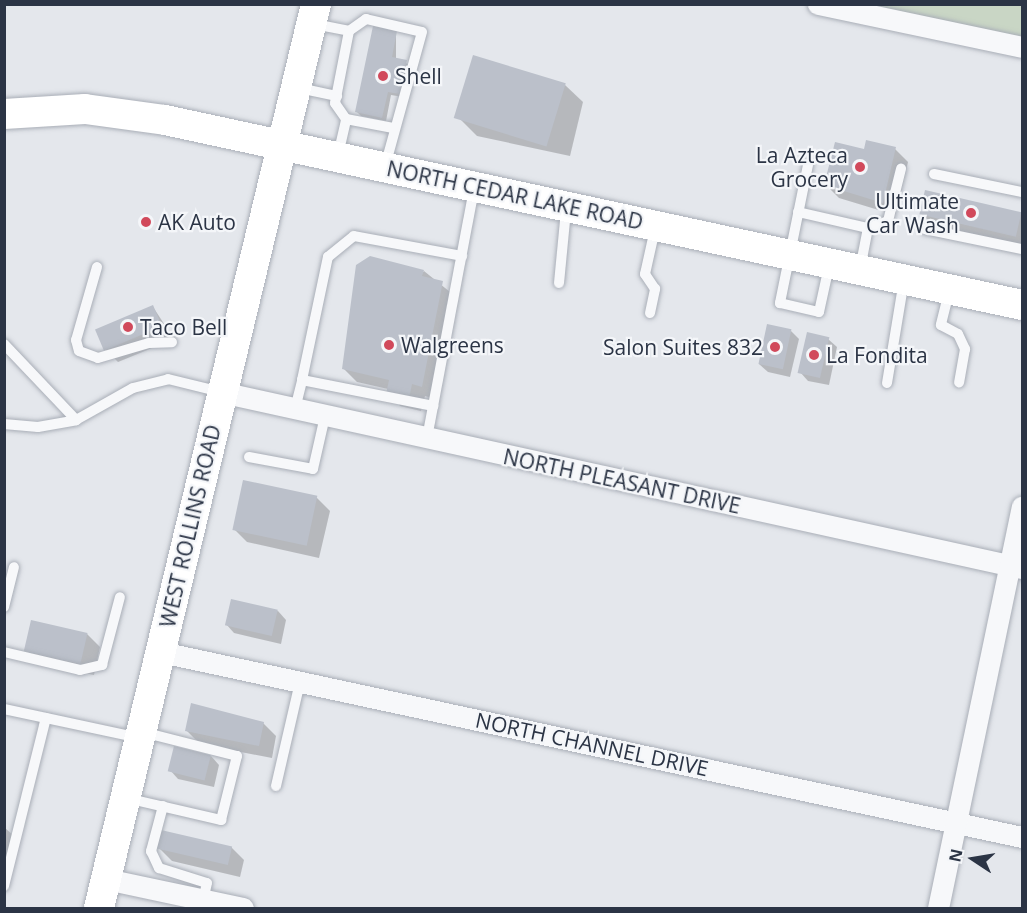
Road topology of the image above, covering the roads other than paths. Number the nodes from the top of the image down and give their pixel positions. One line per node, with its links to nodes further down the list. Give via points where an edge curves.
1 (823, 5): 4 (street)
2 (314, 14): 3 (lane); 5 (main road, WEST ROLLINS ROAD)
3 (349, 31): 6 (lane); 9 (lane, via 366,19 422,32 408,98)
4 (1023, 47)
5 (296, 88): 6 (lane); 10 (main road, WEST ROLLINS ROAD)
6 (337, 96): 8 (lane, via 335,103)
7 (7, 112): 10 (main road, NORTH CEDAR LAKE ROAD, via 86,109)
8 (346, 119): 9 (lane); 11 (lane)
9 (393, 128): 13 (lane)
10 (283, 144): 11 (main road, NORTH CEDAR LAKE ROAD); 39 (main road, WEST ROLLINS ROAD)
11 (337, 156): 13 (main road, NORTH CEDAR LAKE ROAD)
12 (808, 165): 19 (lane)
13 (385, 166): 16 (main road, NORTH CEDAR LAKE ROAD)
14 (902, 169): 21 (lane, via 888,221)
15 (934, 174): 17 (lane)
16 (475, 186): 18 (main road, NORTH CEDAR LAKE ROAD); 25 (lane)
17 (1023, 192)
18 (567, 206): 20 (main road, NORTH CEDAR LAKE ROAD); 30 (lane)
19 (798, 212): 21 (lane); 24 (lane)
20 (656, 225): 24 (main road, NORTH CEDAR LAKE ROAD); 33 (lane, via 645,274 655,289)
21 (867, 228): 28 (lane)
22 (925, 229): 23 (lane)
23 (1023, 249)
24 (790, 254): 26 (main road, NORTH CEDAR LAKE ROAD); 26 (lane, via 780,303 819,312)
25 (462, 256): 36 (lane, via 354,236 328,258); 40 (lane)
26 (830, 263): 28 (main road, NORTH CEDAR LAKE ROAD)
27 (97, 267): 34 (lane, via 76,340 79,351 98,358 149,342)
28 (860, 270): 29 (main road, NORTH CEDAR LAKE ROAD)
29 (904, 279): 31 (main road, NORTH CEDAR LAKE ROAD); 38 (lane)
30 (559, 283)
31 (950, 289): 32 (main road, NORTH CEDAR LAKE ROAD); 37 (lane, via 941,325 958,334 966,349)
32 (1023, 305)
33 (650, 314)
34 (172, 342)
35 (4, 344): 43 (lane)
36 (302, 380): 40 (lane); 41 (lane)
37 (959, 381)
38 (887, 383)
39 (221, 392): 41 (street, NORTH PLEASANT DRIVE); 43 (lane, via 168,379 133,388); 53 (main road, WEST ROLLINS ROAD)
40 (433, 406): 45 (lane)
41 (295, 409): 42 (street, NORTH PLEASANT DRIVE)
42 (325, 416): 45 (street, NORTH PLEASANT DRIVE); 46 (lane, via 313,468)
43 (76, 420): 44 (lane, via 38,428)
44 (4, 424)
45 (427, 438): 49 (street, NORTH PLEASANT DRIVE)
46 (249, 457)
47 (1023, 507): 49 (street)
48 (15, 567): 51 (lane)
49 (1016, 567): 61 (street)
50 (120, 597): 52 (lane, via 102,665 80,670)
51 (4, 607)
52 (4, 652)
53 (160, 652): 54 (street, NORTH CHANNEL DRIVE); 57 (main road, WEST ROLLINS ROAD)
54 (300, 682): 58 (lane); 61 (street, NORTH CHANNEL DRIVE)
55 (4, 709): 56 (lane)
56 (46, 718): 57 (lane); 63 (lane)
57 (141, 735): 59 (main road, WEST ROLLINS ROAD); 60 (lane, via 237,756 221,820)
58 (276, 786)
59 (126, 797): 60 (lane); 64 (main road, WEST ROLLINS ROAD)
60 (162, 806): 66 (lane, via 151,851 159,868 207,883)
61 (956, 822): 62 (street, NORTH CHANNEL DRIVE); 69 (street)
62 (1023, 837)
63 (6, 869): 65 (lane)
64 (106, 879): 66 (street); 67 (main road, WEST ROLLINS ROAD)
65 (4, 886)
66 (203, 900): 68 (street)
67 (99, 909)
68 (243, 909)
69 (938, 909)

